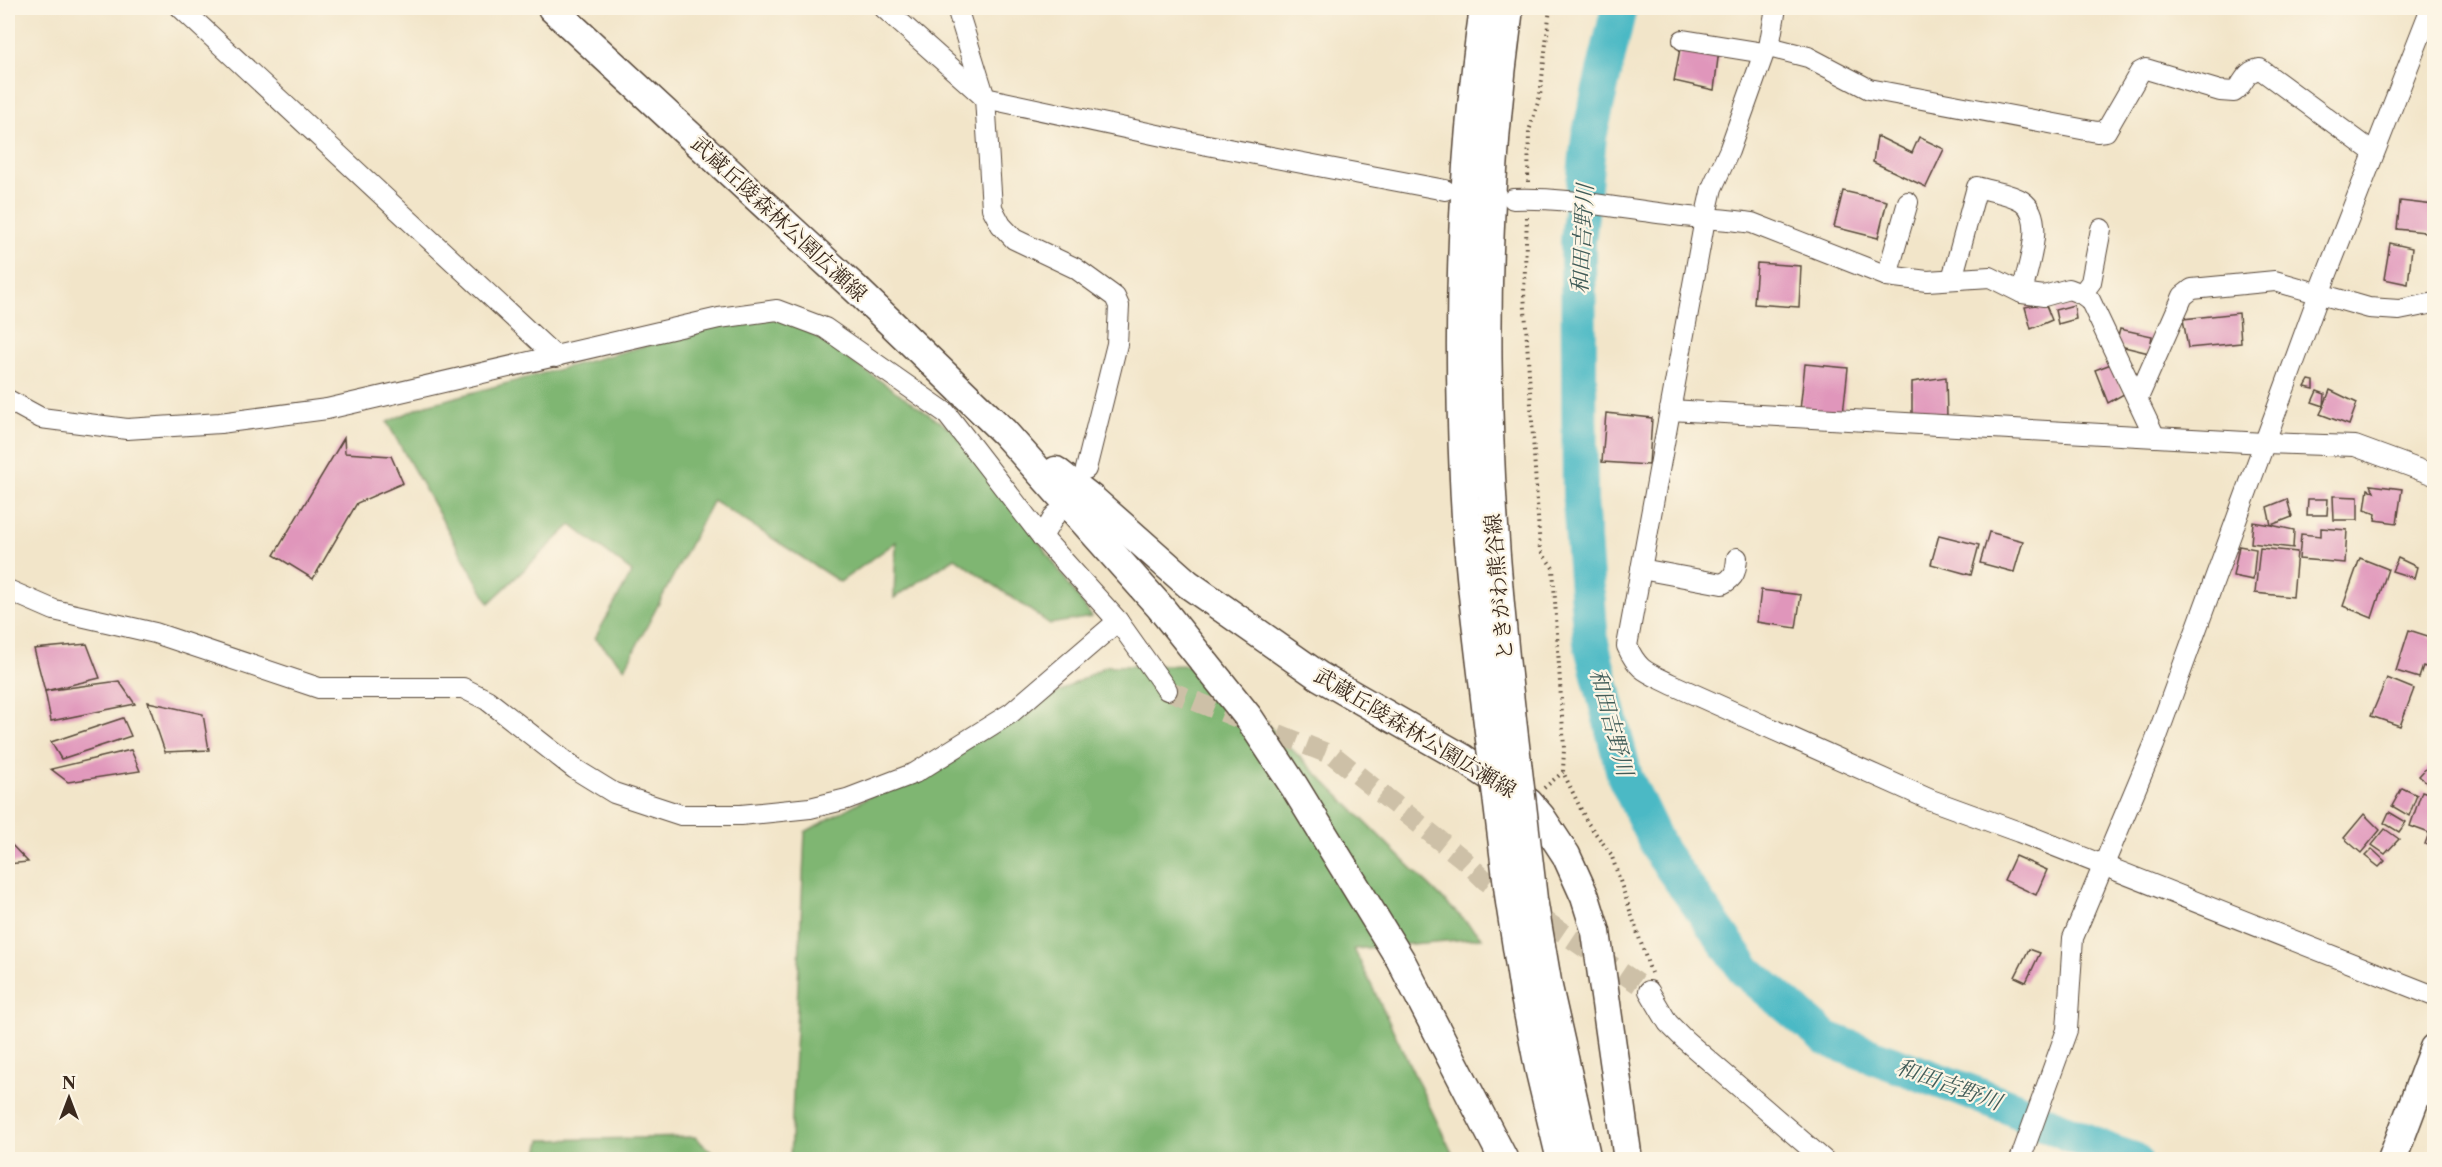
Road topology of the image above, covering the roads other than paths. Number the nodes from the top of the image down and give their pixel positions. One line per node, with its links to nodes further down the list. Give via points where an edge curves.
1 (181, 8): 24 (street)
2 (552, 8): 28 (main road, 武蔵丘陵森林公園広瀬線)
3 (884, 8): 11 (street)
4 (957, 8): 11 (street)
5 (1484, 8): 40 (main road, ときがわ熊谷線, via 1464,210 1461,372 1464,482 1476,622)
6 (1509, 8): 40 (main road, ときがわ熊谷線, via 1489,213 1486,383 1501,622)
7 (1776, 8): 10 (street)
8 (2431, 8): 12 (street)
9 (1683, 40): 10 (street)
10 (1766, 50): 12 (street, via 1808,57 1869,89 2097,132 2106,131 2140,72 2146,69 2234,92 2247,74 2259,69); 16 (street, via 1712,188)
11 (985, 98): 13 (street, via 1181,140); 31 (street, via 992,208 1001,225 1014,238 1076,268 1115,297 1119,306 1117,344)
12 (2373, 152): 22 (street)
13 (1445, 189)
14 (1528, 199): 16 (street)
15 (1908, 202): 18 (street)
16 (1705, 219): 18 (street, via 1752,223); 27 (street)
17 (2101, 229): 21 (street, via 2091,282)
18 (1887, 276): 19 (street, via 1927,281)
19 (1952, 279): 20 (street, via 1990,277); 20 (street, via 1977,187 2021,200 2033,212 2036,230)
20 (2022, 293): 21 (street, via 2044,296 2069,289)
21 (2082, 294): 25 (street, via 2090,300)
22 (2319, 294): 23 (street, via 2379,309 2398,310); 25 (street, via 2275,281 2192,289 2183,296); 30 (street)
23 (2434, 303)
24 (556, 357): 26 (street, via 327,409 220,423 127,429 41,418); 34 (street, via 719,318 777,310 825,328 946,413)
25 (2138, 398): 29 (street)
26 (8, 400)
27 (1670, 410): 29 (street); 36 (street)
28 (1004, 432): 46 (main road, 武蔵丘陵森林公園広瀬線, via 1160,607 1249,717 1400,959); 49 (main road, 武蔵丘陵森林公園広瀬線, via 1092,499 1188,584 1319,676 1464,759 1528,802 1541,817 1575,874 1596,932)
29 (2155, 437): 30 (street)
30 (2264, 443): 32 (street, via 2355,446); 41 (street, via 2154,745)
31 (1086, 469)
32 (2434, 475)
33 (1055, 515): 34 (street)
34 (1042, 537): 38 (street)
35 (1737, 558): 36 (street, via 1736,573 1722,584)
36 (1641, 569): 41 (street, via 1627,646 1640,668 1931,800)
37 (8, 590): 38 (street, via 54,610 155,633 319,688 463,688 487,700 575,769 614,793 681,815 741,815 810,808 847,799 915,772 1011,713)
38 (1119, 621): 39 (street)
39 (1167, 690)
40 (1499, 713): 42 (main road, ときがわ熊谷線, bridge, via 1533,899)
41 (2101, 866): 44 (street); 51 (street, via 2073,938 2067,1030)
42 (1536, 989): 47 (main road, ときがわ熊谷線, via 1539,1068); 48 (main road, ときがわ熊谷線, via 1563,1062)
43 (1649, 991): 50 (street, via 1668,1023 1685,1040)
44 (2434, 996)
45 (2434, 1048): 52 (main road)
46 (1504, 1160)
47 (1561, 1160)
48 (1587, 1160)
49 (1628, 1160)
50 (1824, 1160)
51 (2020, 1160)
52 (2392, 1160)

